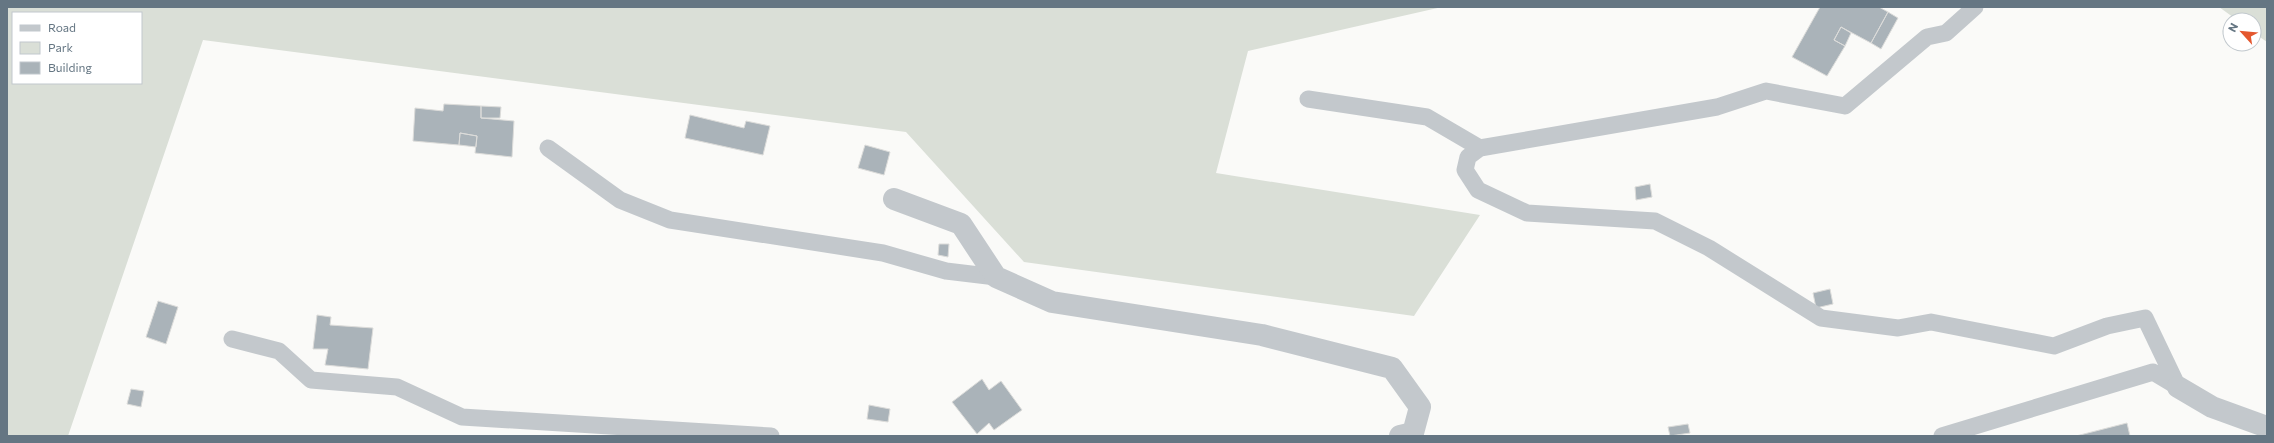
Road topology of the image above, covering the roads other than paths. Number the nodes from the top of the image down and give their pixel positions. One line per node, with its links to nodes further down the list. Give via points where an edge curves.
1 (1975, 7): 4 (lane, via 1946,33 1927,37 1845,106 1766,91 1717,107)
2 (1308, 99): 4 (lane, via 1427,117)
3 (548, 148): 6 (lane, via 620,200 670,220 883,252 946,271)
4 (1480, 148): 8 (lane, via 1468,157 1465,170 1478,190 1527,213 1655,220 1709,248 1821,318 1898,328 1930,322 2054,346 2107,326 2145,318)
5 (894, 199): 6 (street, via 961,224)
6 (996, 277): 11 (street, via 1052,302 1262,335 1392,368 1420,407 1413,433)
7 (232, 339): 10 (lane, via 279,351 311,380 397,387 462,417)
8 (2178, 387): 9 (street, via 2212,407); 12 (lane, via 2153,372)
9 (2267, 427)
10 (771, 436)
11 (1400, 436)
12 (1942, 436)

